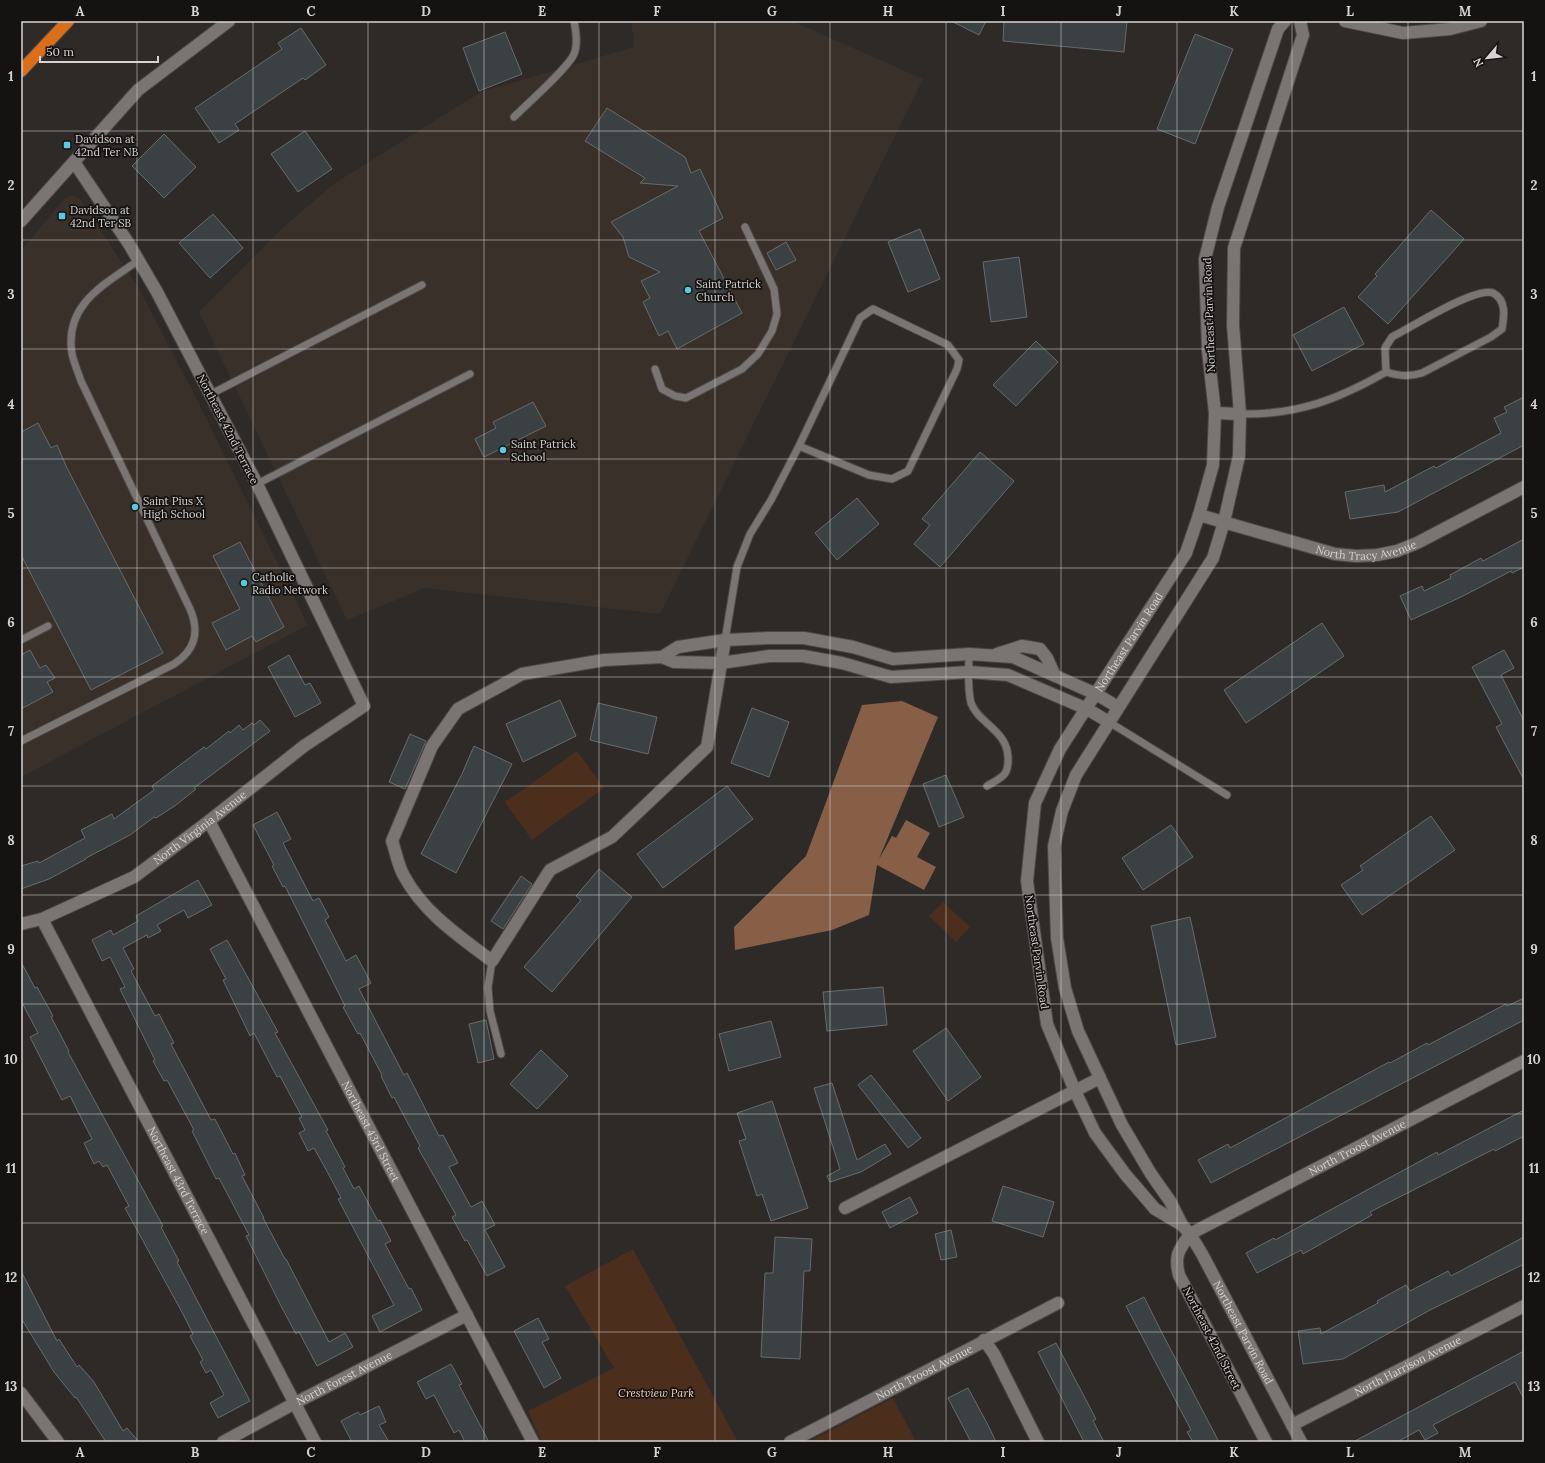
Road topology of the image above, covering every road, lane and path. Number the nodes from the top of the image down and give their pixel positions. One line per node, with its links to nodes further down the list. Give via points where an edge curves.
1 (68, 21): 8 (highway)
2 (229, 21): 10 (street, via 138,90)
3 (574, 21): 9 (lane, via 574,55)
4 (1285, 21): 19 (street, Northeast Parvin Road, via 1278,29 1221,200 1205,259 1208,351)
5 (1300, 21): 20 (street, Northeast Parvin Road, via 1303,35 1234,248 1233,325)
6 (1345, 21): 7 (street, via 1403,33 1450,29)
7 (1481, 21)
8 (21, 70)
9 (514, 117)
10 (74, 162): 11 (street); 13 (street, Northeast 42nd Terrace)
11 (21, 221)
12 (745, 227): 15 (lane, via 774,289 777,314 772,331 758,354 742,369 686,398 662,389)
13 (138, 260): 18 (street, Northeast 42nd Terrace); 41 (lane, via 91,294 82,306 73,321 72,355 81,381 195,620 194,640 183,657 174,664)
14 (422, 285): 18 (lane)
15 (655, 369)
16 (1386, 372): 16 (lane, via 1412,376 1491,337 1502,329 1504,308 1499,297 1492,293 1468,297 1392,337 1385,348); 20 (lane, via 1352,390 1311,406 1283,412)
17 (470, 374): 22 (lane)
18 (211, 394): 22 (street, Northeast 42nd Terrace)
19 (1215, 413): 20 (street); 24 (street, Northeast Parvin Road, via 1213,465)
20 (1240, 414): 25 (street, Northeast Parvin Road, via 1238,456)
21 (799, 446): 21 (lane, via 860,318 873,309 948,345 958,360 957,369 908,471 892,479 869,475); 28 (lane, via 747,541 738,567)
22 (257, 484): 37 (street, Northeast 42nd Terrace)
23 (1524, 487): 25 (street, North Tracy Avenue, via 1417,543 1377,555 1335,554)
24 (1199, 515): 25 (street, North Tracy Avenue); 36 (street, Northeast Parvin Road, via 1186,553)
25 (1224, 522): 38 (street, Northeast Parvin Road, via 1213,558)
26 (48, 626): 27 (lane)
27 (21, 640)
28 (725, 640): 29 (street, via 804,638 854,647 893,659); 31 (street, via 678,647); 32 (street)
29 (969, 654): 30 (street); 33 (lane)
30 (994, 656): 34 (street, via 1013,657); 34 (street, via 1022,646 1040,650 1047,658)
31 (662, 657): 32 (street, via 674,662); 47 (street, via 604,660 522,674 458,709 432,746 392,841 403,875 421,903)
32 (721, 663): 33 (street, via 769,656 803,656 842,663 891,677); 47 (street, via 707,747 612,838 550,870)
33 (969, 672): 35 (street, via 1008,675); 42 (lane, via 971,704 1000,735 1008,750 1009,767 1005,775)
34 (1050, 674): 35 (street); 36 (street)
35 (1039, 688): 39 (street)
36 (1096, 694): 38 (street); 39 (street, Northeast Parvin Road)
37 (364, 706): 44 (street, North Virginia Avenue, via 304,746)
38 (1118, 707): 40 (street, Northeast Parvin Road)
39 (1087, 709): 40 (street); 51 (street, Northeast Parvin Road, via 1060,750 1035,803 1027,881 1047,1024)
40 (1109, 722): 43 (lane); 50 (street, Northeast Parvin Road, via 1076,775 1062,811 1054,846 1057,938 1065,988 1078,1031)
41 (21, 741)
42 (987, 786)
43 (1226, 795)
44 (209, 821): 45 (street, North Virginia Avenue, via 134,877); 57 (street, Northeast 43rd Street)
45 (42, 919): 46 (street, North Virginia Avenue); 60 (street, Northeast 43rd Terrace)
46 (21, 924)
47 (492, 961): 48 (lane, via 488,987 490,1011)
48 (501, 1054)
49 (1524, 1061): 54 (street, North Troost Avenue)
50 (1100, 1078): 51 (street); 53 (street, Northeast Parvin Road, via 1122,1125 1170,1201)
51 (1075, 1091): 52 (street); 53 (street, Northeast Parvin Road, via 1095,1133 1125,1174 1155,1209)
52 (845, 1208)
53 (1182, 1225): 54 (street, Northeast Parvin Road)
54 (1190, 1234): 61 (street, Northeast Parvin Road); 68 (street, Northeast 42nd Street, via 1178,1252 1176,1262 1179,1275)
55 (1058, 1303): 58 (street, North Troost Avenue)
56 (1524, 1306): 61 (street, North Harrison Avenue)
57 (467, 1315): 60 (street, North Forest Avenue); 65 (street, Northeast 43rd Street)
58 (984, 1340): 66 (street, North Troost Avenue); 67 (street, via 994,1354)
59 (21, 1393): 62 (street)
60 (295, 1403): 63 (street, North Forest Avenue); 64 (street, Northeast 43rd Terrace)
61 (1292, 1424): 69 (street, Northeast Parvin Road)
62 (58, 1442)
63 (222, 1442)
64 (315, 1442)
65 (533, 1442)
66 (790, 1442)
67 (1038, 1442)
68 (1266, 1442)
69 (1301, 1442)

